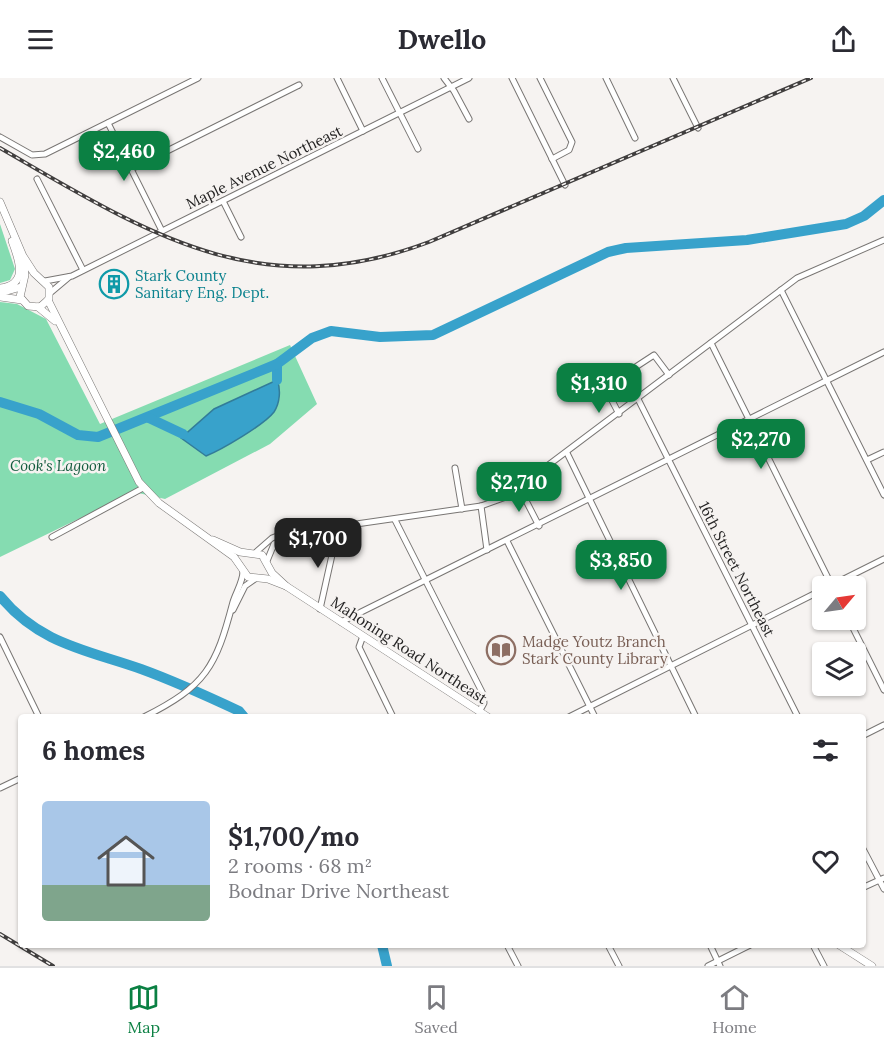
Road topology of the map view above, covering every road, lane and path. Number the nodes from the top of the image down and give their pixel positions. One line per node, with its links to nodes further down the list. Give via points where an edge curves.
1 (198, 78): 14 (street)
2 (337, 78): 16 (street)
3 (382, 78): 12 (street)
4 (444, 78): 11 (street)
5 (469, 78): 11 (street, Maple Avenue Northeast)
6 (512, 78): 20 (street)
7 (540, 78): 20 (street, via 572,142 569,150)
8 (606, 78): 18 (street)
9 (673, 78): 15 (street)
10 (299, 85): 21 (street)
11 (451, 87): 12 (street, Maple Avenue Northeast); 13 (street)
12 (400, 113): 16 (street, Maple Avenue Northeast); 19 (street)
13 (469, 119)
14 (108, 123): 17 (street, via 40,155 32,155); 21 (street)
15 (698, 128)
16 (363, 131): 24 (street, Maple Avenue Northeast)
17 (0, 137)
18 (635, 138)
19 (418, 149)
20 (552, 159): 23 (street)
21 (131, 169): 27 (street)
22 (38, 179): 31 (street)
23 (566, 185)
24 (223, 201): 27 (street, Maple Avenue Northeast); 28 (street)
25 (0, 202): 26 (main road)
26 (6, 216): 30 (main road); 35 (main road, via 20,273 13,285)
27 (162, 231): 31 (street, Maple Avenue Northeast)
28 (241, 237)
29 (884, 240): 36 (street, via 797,278)
30 (23, 256): 33 (main road); 34 (main road)
31 (83, 270): 32 (street, Maple Avenue Northeast)
32 (69, 277): 33 (street, Maple Avenue Northeast); 38 (street, Maple Avenue Northeast)
33 (42, 279): 34 (main road, via 30,278); 38 (main road)
34 (22, 285): 37 (main road); 39 (main road)
35 (0, 288)
36 (781, 290): 42 (street); 45 (street)
37 (0, 295): 39 (main road)
38 (49, 297): 40 (main road); 41 (main road)
39 (22, 300): 40 (main road)
40 (38, 308): 41 (main road)
41 (58, 323): 54 (main road)
42 (711, 344): 44 (street); 48 (street)
43 (884, 352): 45 (street)
44 (669, 375): 46 (street); 47 (street, via 654,355 605,387)
45 (826, 381): 48 (street); 52 (street)
46 (638, 399): 47 (street); 51 (street, 16th Street Northeast)
47 (619, 414): 50 (street)
48 (748, 419): 51 (street); 72 (street)
49 (884, 452): 52 (street)
50 (567, 453): 55 (street); 57 (street)
51 (668, 459): 57 (street); 81 (street, 16th Street Northeast)
52 (867, 460): 56 (street)
53 (455, 468): 59 (street)
54 (143, 488): 64 (street); 65 (main road, via 167,510)
55 (520, 489): 58 (street); 61 (street)
56 (884, 495)
57 (589, 499): 61 (street); 85 (street)
58 (481, 506): 59 (street); 67 (street)
59 (462, 509): 60 (street)
60 (395, 519): 62 (street); 75 (street)
61 (539, 526): 66 (street)
62 (328, 530): 63 (street); 78 (street, via 332,555)
63 (291, 535): 68 (street, via 273,537); 70 (street, via 273,545)
64 (52, 537)
65 (213, 540): 68 (main road, via 238,552); 71 (main road, via 236,558)
66 (507, 541): 67 (street); 87 (street)
67 (487, 550): 75 (street)
68 (253, 553): 70 (main road); 71 (main road, via 244,560)
69 (884, 559): 73 (street)
70 (267, 561): 74 (main road, via 267,571); 76 (main road, Mahoning Road Northeast, via 272,573)
71 (243, 569): 74 (main road, via 248,577); 79 (street)
72 (826, 576)
73 (851, 576)
74 (257, 579): 76 (main road, Mahoning Road Northeast); 79 (street, via 245,586)
75 (425, 580): 80 (street); 88 (street, via 483,694)
76 (286, 586): 78 (main road, Mahoning Road Northeast)
77 (812, 595): 81 (street)
78 (321, 609): 80 (main road, Mahoning Road Northeast)
79 (233, 610): 90 (street, via 214,659 198,683)
80 (341, 622): 83 (main road, Mahoning Road Northeast)
81 (752, 625): 85 (street); 96 (street, 16th Street Northeast)
82 (854, 630): 86 (street)
83 (363, 636): 88 (main road, Mahoning Road Northeast); 91 (street, via 359,646)
84 (0, 637): 89 (street)
85 (671, 666): 87 (street); 95 (street)
86 (884, 690)
87 (590, 706): 93 (street); 94 (street)
88 (479, 712): 92 (main road, Mahoning Road Northeast)
89 (38, 714)
90 (150, 714)
91 (392, 714)
92 (483, 714)
93 (575, 714)
94 (594, 714)
95 (695, 714)
96 (796, 714)
97 (884, 725): 98 (street)
98 (866, 734)
99 (18, 779): 100 (street)
100 (0, 787)
101 (866, 853): 102 (street)
102 (882, 879): 103 (street); 104 (street)
103 (866, 886)
104 (884, 890)
105 (509, 948): 112 (street)
106 (610, 948): 113 (street)
107 (711, 948): 111 (street)
108 (745, 948): 111 (street)
109 (815, 948): 115 (street)
110 (844, 948): 116 (main road)
111 (719, 964): 114 (street)
112 (518, 966)
113 (619, 966)
114 (708, 966)
115 (824, 966)
116 (872, 966)

